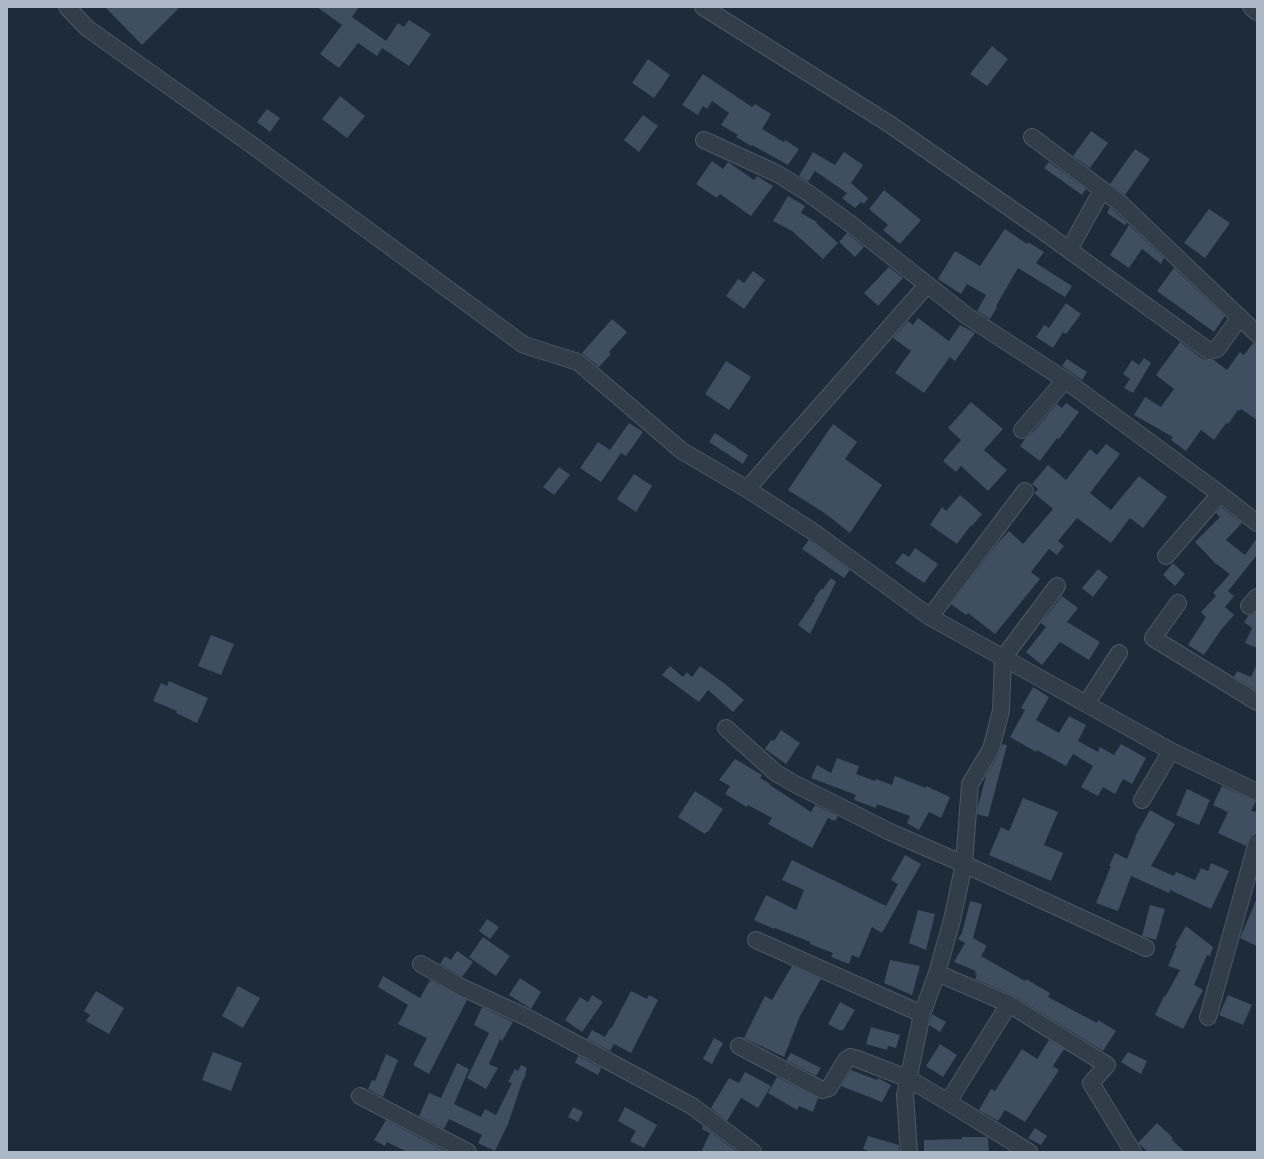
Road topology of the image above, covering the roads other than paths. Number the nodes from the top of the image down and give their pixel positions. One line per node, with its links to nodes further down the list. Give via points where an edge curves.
1 (67, 7): 14 (street, via 87,28 252,145 524,345 578,362 682,451)
2 (703, 7): 8 (street, via 888,123)
3 (1251, 7): 4 (street)
4 (1257, 12)
5 (1032, 137): 7 (street)
6 (704, 140): 9 (street, via 778,174 808,193)
7 (1102, 190): 8 (street); 10 (street)
8 (1068, 250): 10 (street, via 1209,352 1217,349)
9 (927, 286): 12 (street, via 967,316); 14 (street)
10 (1240, 317): 11 (street)
11 (1257, 334)
12 (1065, 380): 13 (street); 16 (street)
13 (1022, 430)
14 (747, 489): 21 (street, via 812,532)
15 (1025, 491): 21 (street)
16 (1220, 494): 17 (street); 18 (street)
17 (1257, 523)
18 (1166, 556)
19 (1057, 586): 23 (street)
20 (1178, 603): 24 (street, via 1153,638)
21 (930, 617): 23 (street)
22 (1118, 653): 25 (street)
23 (1003, 658): 25 (street); 31 (street, via 1001,711 991,750 970,784)
24 (1257, 702)
25 (1086, 704): 27 (street)
26 (726, 728): 31 (street, via 776,773 890,832)
27 (1171, 751): 28 (street); 29 (street)
28 (1257, 792)
29 (1142, 800)
30 (1257, 842): 38 (street)
31 (964, 864): 33 (street); 35 (street)
32 (756, 940): 37 (street)
33 (1146, 948)
34 (421, 964): 44 (street, via 692,1106)
35 (937, 973): 36 (street); 37 (street)
36 (1009, 1004): 42 (street); 47 (street, via 1106,1065 1091,1083)
37 (922, 1014): 40 (street)
38 (1208, 1017)
39 (739, 1046): 40 (street, via 822,1090 829,1088 850,1057)
40 (909, 1079): 42 (street); 45 (street, via 905,1095)
41 (360, 1096): 43 (street)
42 (948, 1102): 46 (street)
43 (468, 1152)
44 (753, 1152)
45 (909, 1152)
46 (1028, 1152)
47 (1132, 1152)

